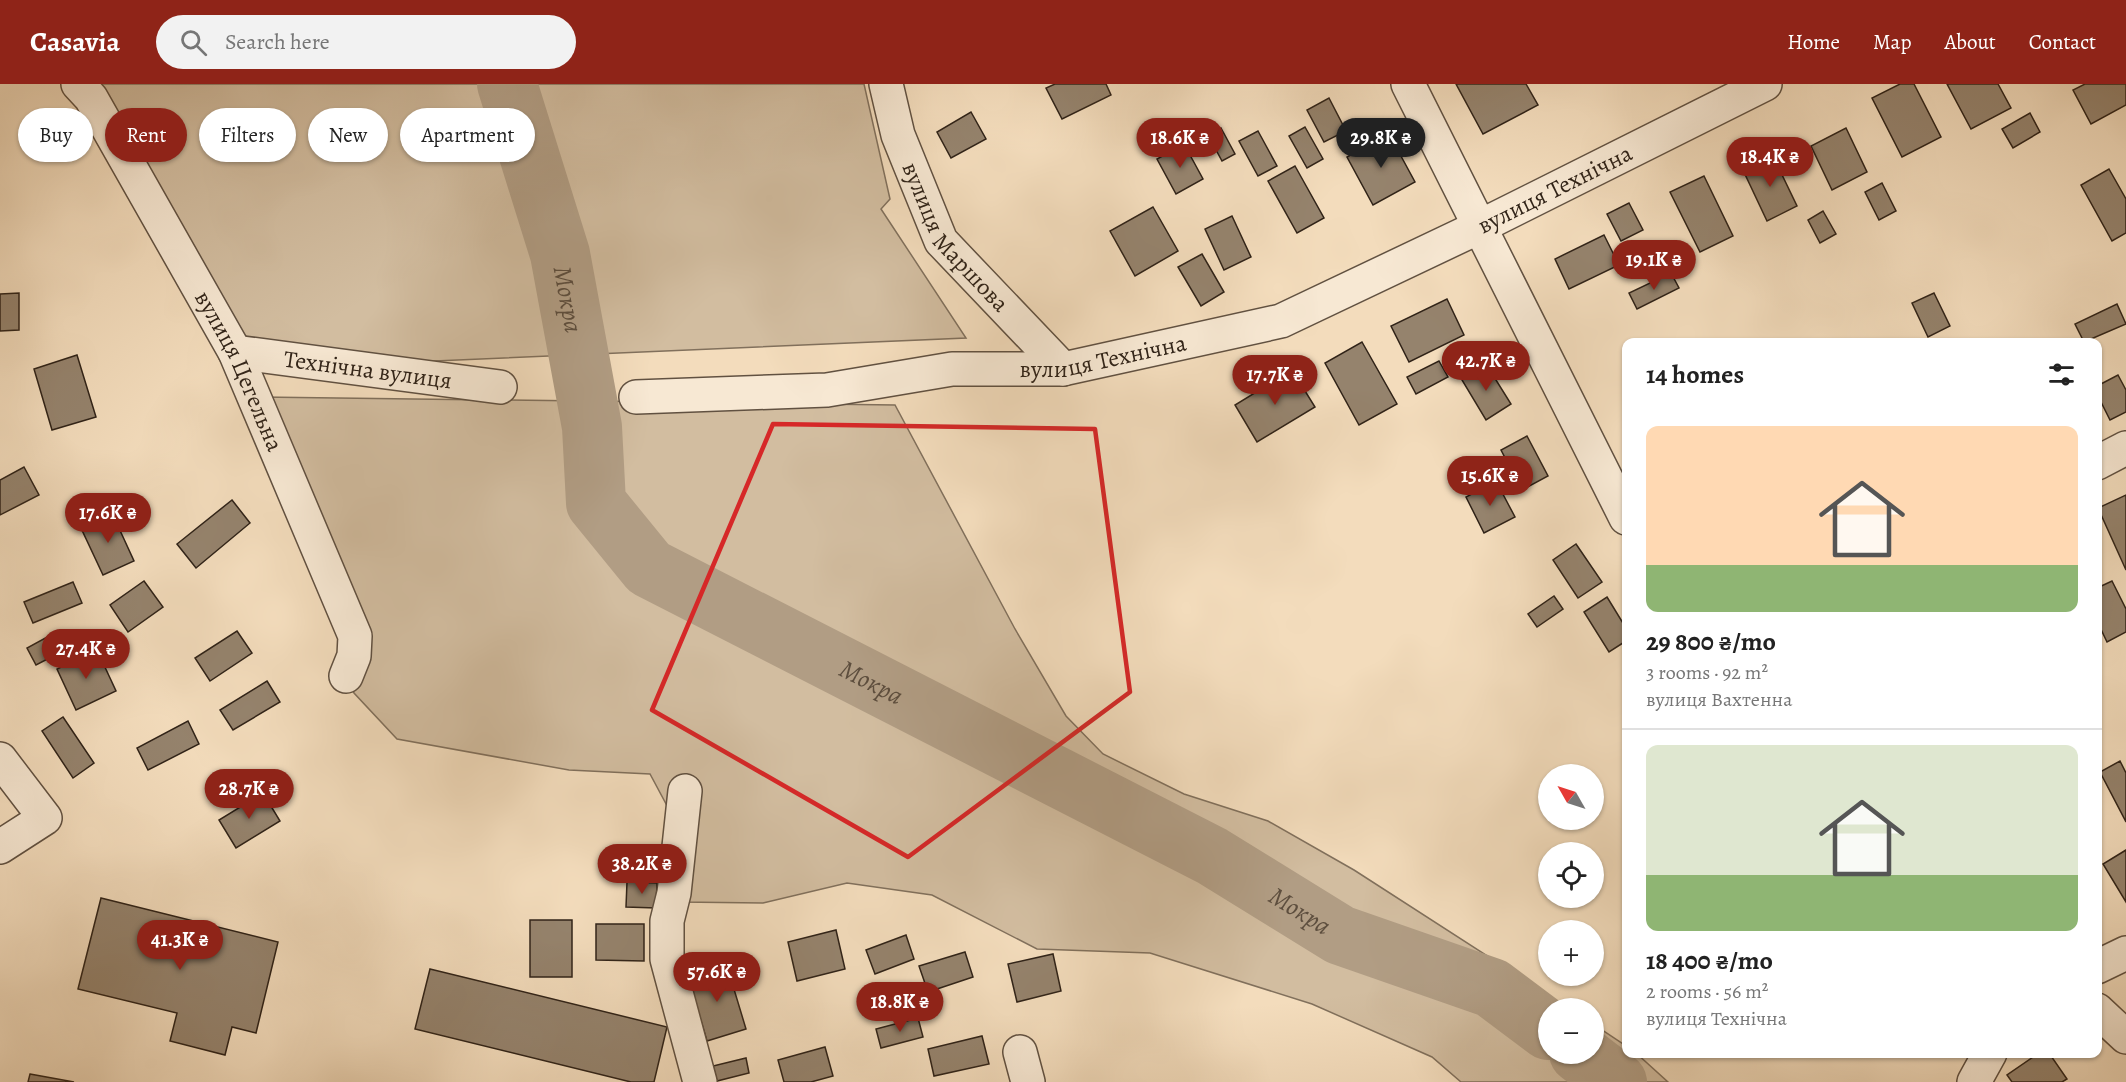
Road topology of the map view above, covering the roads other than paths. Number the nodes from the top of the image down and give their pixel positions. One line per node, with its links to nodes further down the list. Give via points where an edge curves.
1 (78, 84): 6 (street, вулиця Цегельна, via 91,98)
2 (886, 84): 7 (street, вулиця Маршова, via 898,135 941,241)
3 (1408, 84): 5 (street)
4 (1765, 84): 5 (street, вулиця Технічна)
5 (1479, 227): 7 (street, вулиця Технічна, via 1281,321); 12 (street)
6 (235, 352): 8 (street, Технічна вулиця); 13 (street, вулиця Цегельна, via 356,636)
7 (1063, 369): 9 (street, вулиця Технічна, via 952,369 827,390)
8 (500, 387)
9 (636, 397)
10 (2126, 448): 11 (street)
11 (2102, 460)
12 (1622, 510)
13 (346, 676)
14 (0, 759): 16 (street, via 45,819)
15 (685, 791): 22 (street, via 674,893 667,921 667,959)
16 (0, 847)
17 (2126, 953): 18 (street)
18 (2102, 965)
19 (2102, 1015): 20 (street)
20 (2126, 1037)
21 (1987, 1058): 23 (street)
22 (700, 1082)
23 (1974, 1082)

